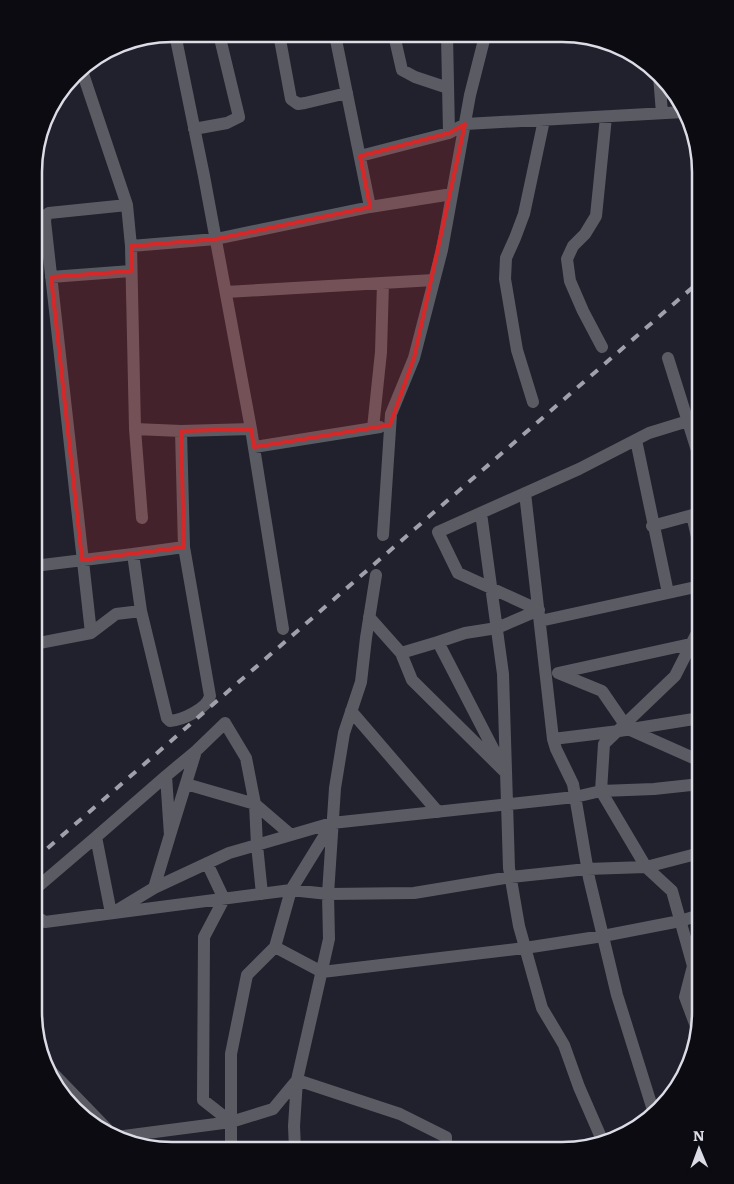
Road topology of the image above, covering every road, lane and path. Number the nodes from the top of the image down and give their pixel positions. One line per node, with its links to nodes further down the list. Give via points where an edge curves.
1 (177, 43): 17 (street)
2 (221, 43): 17 (street, via 239,117 227,123)
3 (281, 43): 11 (street, via 292,99 298,104)
4 (337, 43): 11 (street)
5 (396, 43): 9 (street, via 402,70)
6 (447, 43): 9 (street)
7 (483, 43): 16 (street)
8 (84, 78): 21 (street)
9 (448, 88): 18 (street)
10 (660, 88): 12 (street)
11 (347, 93): 19 (street)
12 (662, 112): 13 (street); 14 (street)
13 (676, 112)
14 (606, 117): 15 (street); 30 (street, via 596,216 567,259 570,281)
15 (544, 120): 16 (street); 32 (street, via 524,214 506,258 505,279 517,350)
16 (465, 124): 18 (street); 20 (street)
17 (194, 129): 23 (street)
18 (449, 133): 19 (street)
19 (360, 156): 22 (street)
20 (452, 194): 22 (street); 27 (street)
21 (127, 205): 24 (street); 26 (street, via 46,215)
22 (370, 207): 23 (street)
23 (216, 239): 24 (street); 29 (street)
24 (131, 246): 25 (street)
25 (131, 271): 26 (street); 37 (street)
26 (51, 276): 50 (street)
27 (434, 280): 28 (street); 34 (street, via 414,358 391,414)
28 (383, 282): 29 (street); 35 (street, via 381,352)
29 (226, 292): 36 (street)
30 (602, 347)
31 (668, 358): 33 (street)
32 (533, 402)
33 (688, 421): 39 (street); 40 (street)
34 (390, 425): 35 (street); 47 (street)
35 (373, 428): 41 (street)
36 (251, 429): 38 (street); 41 (street)
37 (135, 430): 38 (street); 45 (street)
38 (181, 431): 48 (street)
39 (692, 433)
40 (636, 440): 42 (street); 46 (street)
41 (254, 447): 60 (street)
42 (525, 493): 43 (street); 57 (street)
43 (481, 513): 53 (street); 53 (street, via 438,532 458,573)
44 (692, 515): 46 (street)
45 (142, 518)
46 (652, 526): 55 (street)
47 (383, 535)
48 (184, 547): 49 (street); 56 (street, via 210,696 208,703 175,720 167,718)
49 (133, 554): 50 (street); 56 (street)
50 (82, 560): 51 (street); 61 (street)
51 (43, 565)
52 (376, 575): 58 (street)
53 (491, 588): 57 (street); 59 (street)
54 (692, 588): 55 (street)
55 (668, 593): 57 (street)
56 (140, 611): 61 (street, via 116,614)
57 (540, 615): 59 (street); 67 (street)
58 (369, 617): 66 (street); 68 (street, via 361,682)
59 (497, 628): 63 (street); 74 (street, via 503,674)
60 (283, 629)
61 (91, 633): 62 (street)
62 (43, 642)
63 (438, 642): 66 (street); 74 (street)
64 (691, 644): 67 (street)
65 (691, 650): 70 (street, via 675,676)
66 (401, 653): 74 (street, via 412,680)
67 (552, 674): 70 (street, via 602,691); 71 (street)
68 (351, 711): 82 (street); 83 (street, via 334,788)
69 (691, 719): 70 (street)
70 (624, 729): 71 (street); 73 (street); 78 (street, via 604,744)
71 (554, 738): 79 (street)
72 (196, 751): 75 (street); 76 (street); 80 (street, via 225,723 246,758)
73 (691, 757)
74 (506, 773): 81 (street)
75 (166, 776): 84 (street); 86 (street)
76 (186, 784): 80 (street); 84 (street)
77 (691, 785): 78 (street)
78 (601, 791): 79 (street); 90 (street)
79 (575, 797): 81 (street); 91 (street)
80 (255, 804): 85 (street); 87 (street)
81 (507, 804): 82 (street); 92 (street)
82 (438, 812): 83 (street)
83 (332, 823): 85 (street); 95 (street); 97 (street)
84 (170, 835): 94 (street)
85 (291, 835): 87 (street)
86 (96, 837): 93 (street); 99 (street)
87 (257, 845): 89 (street); 96 (street)
88 (691, 855): 90 (street)
89 (207, 863): 94 (street); 98 (street)
90 (646, 867): 91 (street); 102 (street, via 672,891)
91 (587, 869): 92 (street); 103 (street)
92 (511, 877): 97 (street, via 414,893); 105 (street)
93 (43, 882)
94 (154, 888): 99 (street)
95 (291, 890): 96 (street); 97 (street); 104 (street)
96 (262, 894): 98 (street)
97 (328, 894): 107 (street, via 329,939)
98 (224, 899): 99 (street); 114 (street, via 204,937 203,1100)
99 (111, 914): 101 (street)
100 (691, 918): 102 (street)
101 (43, 921)
102 (680, 921): 103 (street); 106 (street)
103 (603, 936): 105 (street); 112 (street, via 617,995)
104 (275, 947): 107 (street); 114 (street, via 247,975 231,1054)
105 (525, 948): 107 (street); 116 (street, via 542,1008 564,1045)
106 (691, 959)
107 (322, 972): 110 (street)
108 (691, 973): 109 (street, via 685,996)
109 (691, 1013)
110 (297, 1080): 114 (street, via 273,1109); 118 (street); 119 (street, via 400,1114 446,1138)
111 (67, 1088): 113 (street)
112 (651, 1105)
113 (86, 1108)
114 (231, 1122): 115 (street); 117 (street)
115 (132, 1135)
116 (600, 1135)
117 (231, 1142)
118 (295, 1142)
119 (446, 1142)

